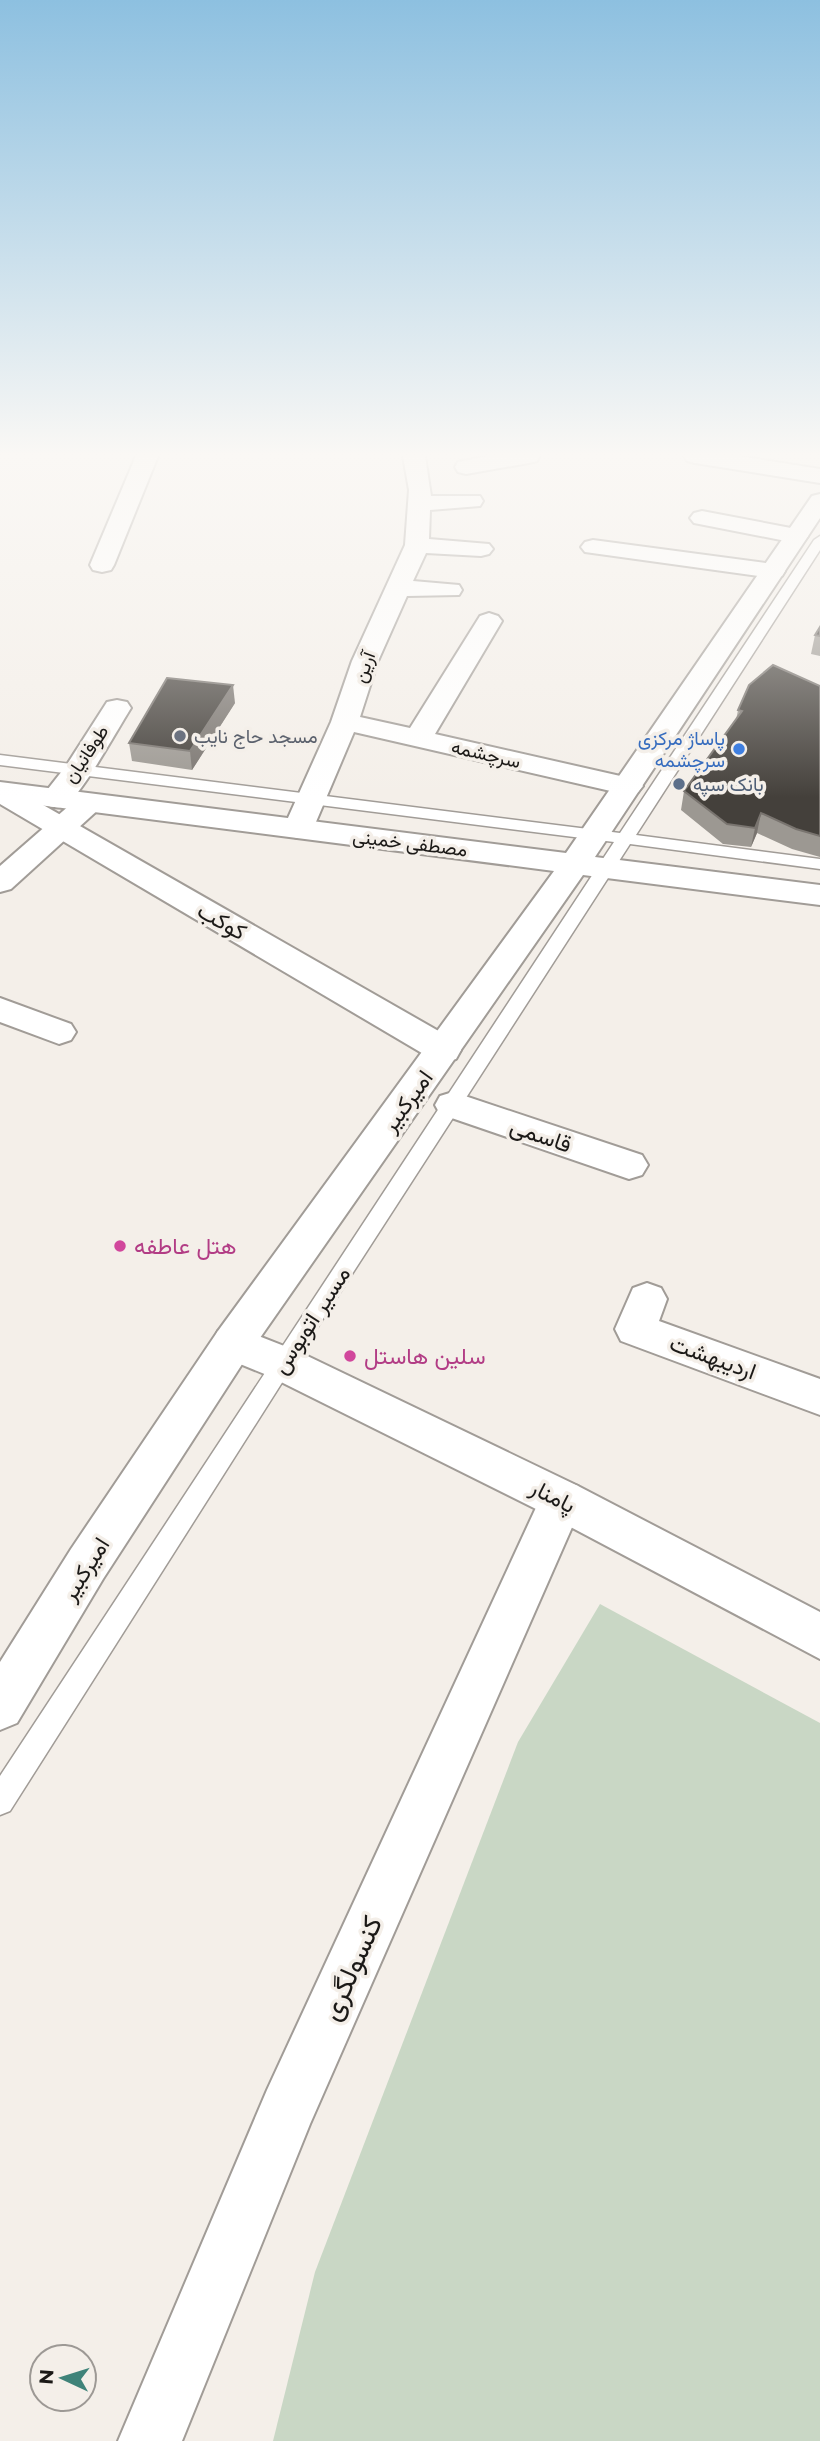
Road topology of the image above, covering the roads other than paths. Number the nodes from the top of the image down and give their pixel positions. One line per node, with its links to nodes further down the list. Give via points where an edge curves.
1 (405, 570): 5 (street, آرین)
2 (765, 570): 4 (street)
3 (789, 570): 18 (lane, مسیر اتوبوس)
4 (773, 571): 13 (street, امیرکبیر)
5 (397, 588): 6 (street); 9 (street, آرین)
6 (450, 590)
7 (489, 621): 10 (street)
8 (117, 708): 12 (street, طوفانیان)
9 (345, 722): 10 (street, سرچشمه); 15 (street, آرین)
10 (418, 739): 13 (street, سرچشمه)
11 (0, 760): 12 (lane)
12 (78, 770): 15 (lane); 16 (street, طوفانیان)
13 (628, 786): 19 (street, امیرکبیر)
14 (0, 791): 16 (street)
15 (311, 797): 17 (street, آرین); 19 (lane)
16 (58, 813): 17 (street, مصطفی خمینی, via 89,803); 21 (street); 25 (street, کوکب)
17 (298, 829): 19 (street, مصطفی خمینی)
18 (624, 840): 19 (lane); 19 (lane, مسیر اتوبوس); 20 (lane)
19 (591, 856): 22 (street, مصطفی خمینی); 25 (street, امیرکبیر); 26 (lane, مسیر اتوبوس)
20 (820, 864)
21 (0, 882)
22 (820, 895)
23 (0, 1009): 24 (street)
24 (59, 1032)
25 (444, 1050): 29 (street, امیرکبیر)
26 (453, 1105): 27 (street, قاسمی); 30 (lane, مسیر اتوبوس)
27 (629, 1165)
28 (647, 1299): 31 (street, اردیبهشت, via 635,1329)
29 (233, 1343): 30 (street, پامنار); 34 (street, امیرکبیر)
30 (282, 1363): 32 (street, پامنار); 35 (lane, مسیر اتوبوس)
31 (820, 1397)
32 (562, 1500): 33 (street, پامنار); 36 (street, کنسولگری, via 287,2110)
33 (820, 1637)
34 (0, 1706)
35 (0, 1801)
36 (150, 2441)

